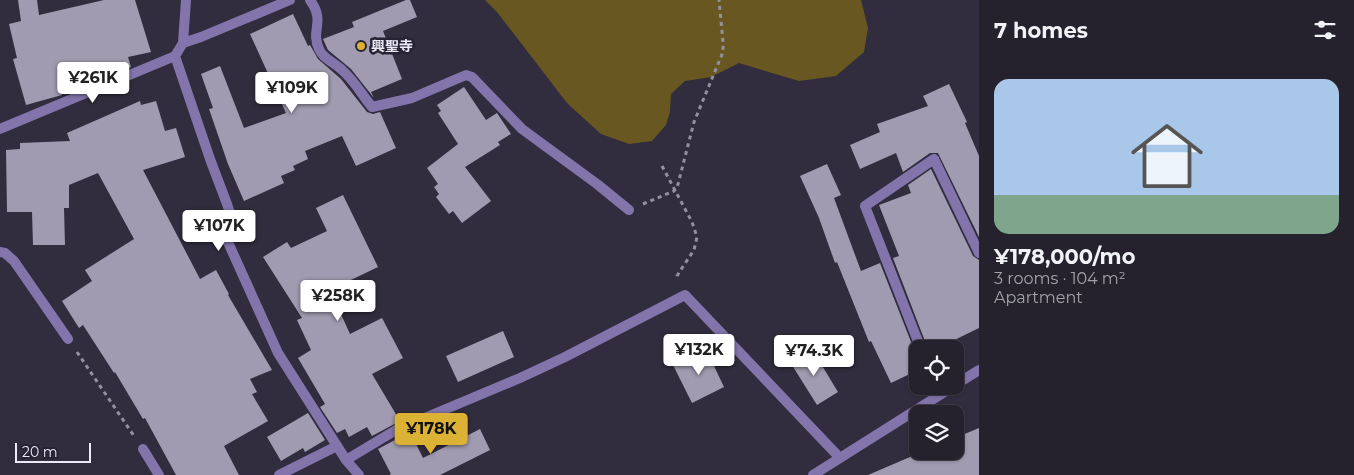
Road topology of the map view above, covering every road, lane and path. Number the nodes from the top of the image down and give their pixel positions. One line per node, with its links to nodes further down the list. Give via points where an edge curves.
1 (186, 0): 5 (street)
2 (290, 0): 5 (street)
3 (310, 0): 10 (street, via 317,9 319,51 344,70 372,106 412,98 466,75 472,77 522,129)
4 (719, 0): 9 (path, via 722,52 694,122)
5 (183, 42): 6 (street)
6 (176, 56): 7 (street); 19 (street, via 227,204 230,216 225,229 227,240 278,353)
7 (0, 129)
8 (662, 166): 9 (path)
9 (674, 191): 10 (path); 13 (path, via 697,237 694,250 677,276 679,288)
10 (629, 210)
11 (0, 252): 14 (street, via 14,261)
12 (979, 253): 15 (street, via 934,159 865,206)
13 (685, 295): 21 (street); 22 (street, via 556,362 396,430)
14 (68, 339): 20 (path)
15 (917, 340)
16 (979, 370): 17 (street)
17 (964, 380)
18 (931, 395): 21 (street)
19 (337, 446): 22 (street); 24 (street)
20 (143, 449): 23 (street)
21 (840, 458): 26 (street)
22 (346, 460): 25 (street)
23 (159, 475)
24 (279, 475)
25 (360, 475)
26 (813, 475)

